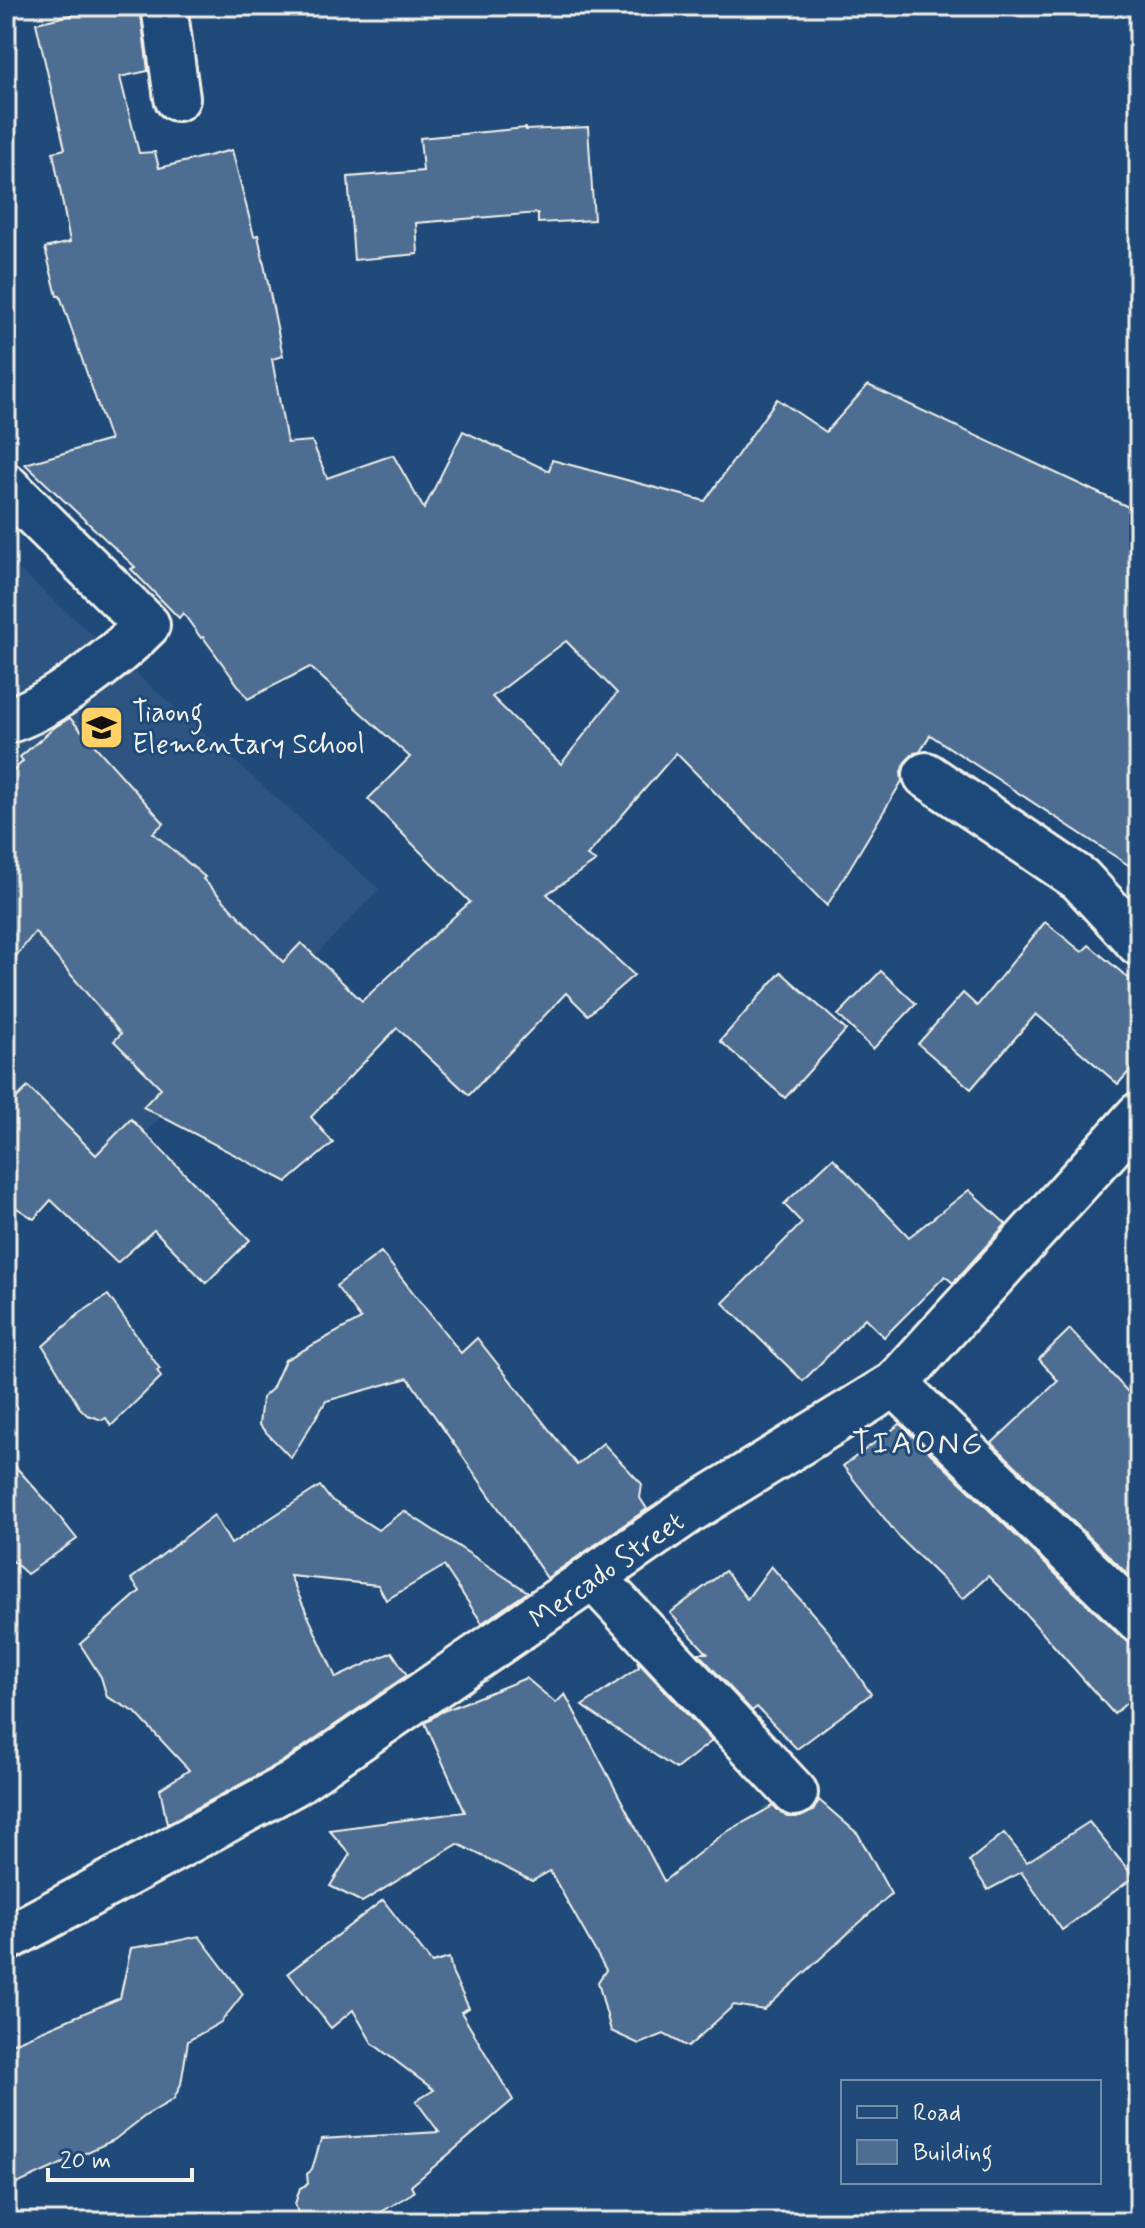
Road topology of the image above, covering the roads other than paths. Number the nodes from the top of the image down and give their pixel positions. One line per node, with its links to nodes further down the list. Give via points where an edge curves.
1 (164, 6): 2 (street)
2 (177, 98)
3 (6, 486): 4 (street, via 147,625 72,687)
4 (6, 721)
5 (926, 775): 6 (street, via 1080,879)
6 (1139, 943)
7 (1139, 1115): 8 (street, Mercado Street)
8 (895, 1384): 9 (street, Mercado Street, via 690,1510); 10 (street)
9 (594, 1578): 11 (street); 12 (street, Mercado Street, via 293,1784)
10 (1139, 1620)
11 (795, 1793)
12 (6, 1939)

